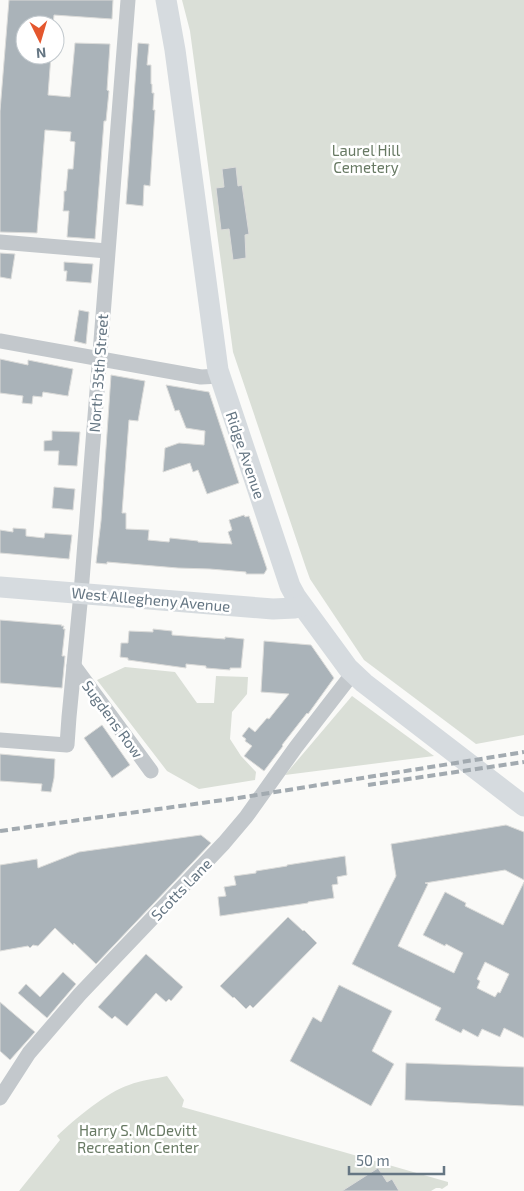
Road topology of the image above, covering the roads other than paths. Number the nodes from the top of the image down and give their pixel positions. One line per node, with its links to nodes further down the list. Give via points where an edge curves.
1 (128, 0): 4 (street, North 35th Street)
2 (166, 0): 7 (main road, Ridge Avenue, via 176,50)
3 (0, 242): 4 (street)
4 (107, 251): 6 (street, North 35th Street)
5 (0, 341): 6 (street)
6 (100, 359): 7 (street, via 201,377); 9 (street, North 35th Street)
7 (220, 376): 10 (main road, Ridge Avenue, via 286,574)
8 (0, 587): 9 (main road, West Allegheny Avenue)
9 (81, 593): 10 (main road, West Allegheny Avenue, via 273,609); 11 (street, North 35th Street)
10 (302, 606): 12 (main road, Ridge Avenue)
11 (74, 666): 13 (street, North 35th Street, via 67,746); 14 (street, Sugdens Row)
12 (353, 673): 15 (main road, Ridge Avenue); 16 (street, Scotts Lane, via 246,817 35,1045)
13 (0, 740)
14 (151, 771)
15 (524, 806)
16 (0, 1098)

